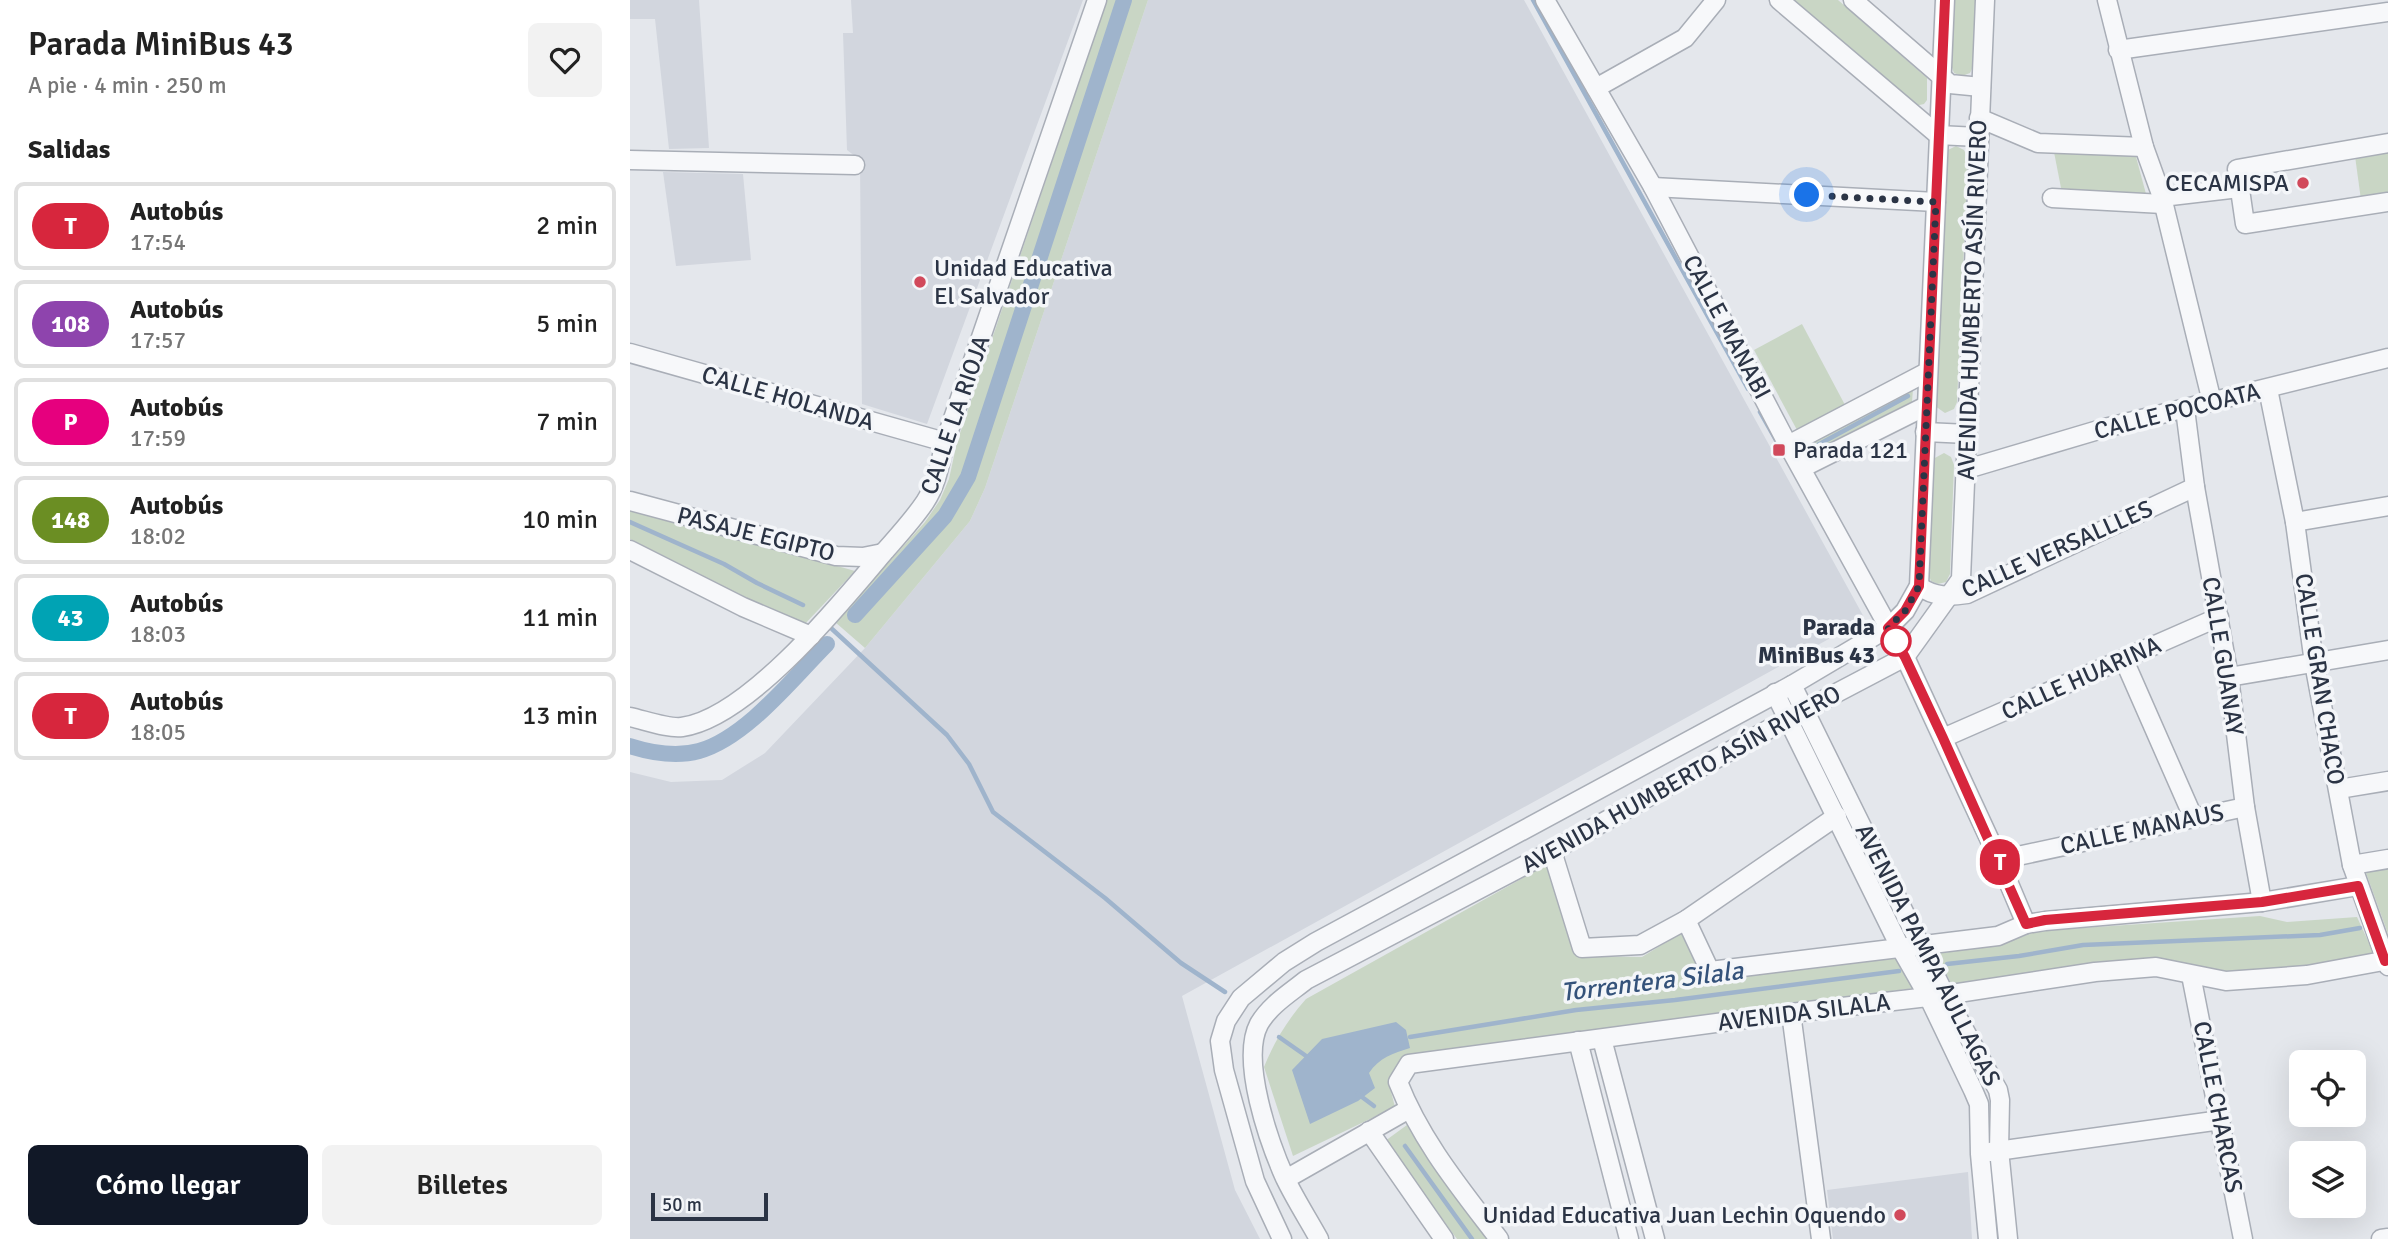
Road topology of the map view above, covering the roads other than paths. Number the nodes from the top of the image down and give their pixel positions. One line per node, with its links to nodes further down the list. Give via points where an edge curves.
1 (1097, 0): 36 (street, CALLE LA RIOJA)
2 (1545, 0): 13 (street, CALLE MANABI)
3 (1716, 0): 13 (street, via 1685,38)
4 (1779, 0): 15 (street)
5 (1853, 0): 11 (street)
6 (1945, 0): 11 (street, AVENIDA HUMBERTO ASÍN RIVERO)
7 (2107, 0): 10 (street)
8 (1989, 1): 12 (street, AVENIDA HUMBERTO ASÍN RIVERO)
9 (2388, 12): 10 (street)
10 (2118, 50): 18 (street)
11 (1942, 78): 12 (street, via 1950,84); 15 (street, AVENIDA HUMBERTO ASÍN RIVERO)
12 (1981, 87): 14 (street, AVENIDA HUMBERTO ASÍN RIVERO)
13 (1596, 88): 21 (street, CALLE MANABI)
14 (1979, 118): 16 (street, AVENIDA HUMBERTO ASÍN RIVERO); 18 (street, via 2038,143)
15 (1938, 135): 16 (street); 25 (street, AVENIDA HUMBERTO ASÍN RIVERO)
16 (1978, 137): 35 (street, AVENIDA HUMBERTO ASÍN RIVERO)
17 (2388, 143): 22 (street, via 2236,169)
18 (2144, 148): 24 (street)
19 (630, 160): 20 (street)
20 (855, 165)
21 (1653, 187): 25 (street); 37 (street, CALLE MANABI)
22 (2239, 188): 24 (street); 26 (street, via 2245,224)
23 (2052, 198): 24 (street)
24 (2162, 200): 31 (street)
25 (1936, 202): 29 (street, AVENIDA HUMBERTO ASÍN RIVERO)
26 (2388, 202)
27 (630, 353): 36 (street, CALLE HOLANDA)
28 (2388, 358): 30 (street, CALLE POCOATA)
29 (1927, 372): 32 (street, AVENIDA HUMBERTO ASÍN RIVERO); 37 (street)
30 (2268, 388): 31 (street, CALLE POCOATA); 43 (street, CALLE GRAN CHACO)
31 (2212, 402): 33 (street, CALLE POCOATA)
32 (1926, 405): 34 (street, AVENIDA HUMBERTO ASÍN RIVERO); 38 (street)
33 (2185, 409): 39 (street, CALLE POCOATA); 40 (street, CALLE GUANAY)
34 (1925, 432): 35 (street); 46 (street, AVENIDA HUMBERTO ASÍN RIVERO)
35 (1968, 434): 39 (street, AVENIDA HUMBERTO ASÍN RIVERO)
36 (946, 442): 45 (street, CALLE LA RIOJA, via 925,502)
37 (1788, 446): 38 (street, CALLE MANABI)
38 (1802, 468): 49 (street, CALLE MANABI)
39 (1967, 469): 47 (street, AVENIDA HUMBERTO ASÍN RIVERO, via 1961,579)
40 (2195, 487): 47 (street, CALLE VERSALLLES, via 1967,594); 48 (street, CALLE GUANAY)
41 (630, 501): 45 (street, PASAJE EGIPTO, via 836,556)
42 (2388, 506): 43 (street)
43 (2295, 522): 54 (street, CALLE GRAN CHACO)
44 (630, 550): 50 (street)
45 (883, 553): 50 (street, CALLE LA RIOJA)
46 (1919, 586): 47 (street, CALLE VERSALLLES); 49 (street, AVENIDA HUMBERTO ASÍN RIVERO, via 1905,611)
47 (1950, 597): 52 (street, AVENIDA HUMBERTO ASÍN RIVERO)
48 (2219, 617): 53 (street, CALLE HUARINA); 55 (street, CALLE GUANAY)
49 (1888, 628): 52 (street, CALLE MANABI); 56 (street, AVENIDA HUMBERTO ASÍN RIVERO)
50 (811, 636): 59 (street, CALLE LA RIOJA, via 739,701 708,719 680,728)
51 (2388, 650): 54 (street)
52 (1905, 657): 58 (street, AVENIDA HUMBERTO ASÍN RIVERO); 61 (street, CALLE MANABI)
53 (2124, 660): 61 (street, CALLE HUARINA); 66 (street)
54 (2315, 663): 55 (street); 63 (street, CALLE GRAN CHACO)
55 (2228, 677): 64 (street, CALLE GUANAY)
56 (1792, 685): 57 (street, AVENIDA HUMBERTO ASÍN RIVERO); 58 (street, AVENIDA PAMPA AULLAGAS)
57 (1775, 693): 60 (street, AVENIDA PAMPA AULLAGAS); 75 (street, AVENIDA HUMBERTO ASÍN RIVERO)
58 (1806, 710): 60 (street, AVENIDA HUMBERTO ASÍN RIVERO); 76 (street, AVENIDA PAMPA AULLAGAS)
59 (630, 718)
60 (1787, 719): 65 (street, AVENIDA PAMPA AULLAGAS); 67 (street, AVENIDA HUMBERTO ASÍN RIVERO)
61 (1943, 738): 69 (street, CALLE MANABI)
62 (2388, 781): 63 (street)
63 (2339, 789): 70 (street, CALLE GRAN CHACO)
64 (2245, 807): 66 (street, CALLE MANAUS); 72 (street, CALLE GUANAY)
65 (1837, 816): 73 (street); 77 (street, AVENIDA PAMPA AULLAGAS)
66 (2193, 817): 69 (street, CALLE MANAUS)
67 (1552, 851): 73 (street, via 1583,948 1640,945); 79 (street, AVENIDA HUMBERTO ASÍN RIVERO)
68 (2388, 859): 70 (street)
69 (1999, 860): 74 (street, CALLE MANABI)
70 (2352, 865): 71 (street, CALLE GRAN CHACO)
71 (2358, 886): 72 (street); 78 (street, CALLE GRAN CHACO)
72 (2262, 902): 74 (street)
73 (1686, 920): 77 (street, via 1710,971)
74 (2026, 924): 76 (street, via 1998,936)
75 (1316, 943): 79 (street); 92 (street, AVENIDA HUMBERTO ASÍN RIVERO, via 1275,968 1241,998 1220,1041 1255,1181)
76 (1921, 946): 77 (street); 81 (street, AVENIDA PAMPA AULLAGAS)
77 (1900, 947): 81 (street, AVENIDA PAMPA AULLAGAS)
78 (2387, 962): 80 (street, AVENIDA SILALA, via 2308,975 2226,981)
79 (1331, 967): 90 (street, AVENIDA HUMBERTO ASÍN RIVERO, via 1273,1006 1259,1024 1252,1046 1252,1069)
80 (2191, 975): 81 (street, AVENIDA SILALA, via 2156,967); 86 (street, CALLE CHARCAS)
81 (1937, 996): 82 (street, AVENIDA SILALA); 88 (street, AVENIDA PAMPA AULLAGAS, via 1998,1090); 89 (street, AVENIDA PAMPA AULLAGAS, via 1979,1104)
82 (1791, 1013): 83 (street, AVENIDA SILALA); 98 (street)
83 (1602, 1039): 84 (street, AVENIDA SILALA); 97 (street)
84 (1578, 1041): 85 (street, AVENIDA SILALA, via 1409,1064 1398,1082); 96 (street)
85 (1409, 1109): 87 (street); 95 (street, via 1428,1143)
86 (2221, 1120): 88 (street); 101 (street, CALLE CHARCAS)
87 (1369, 1131): 90 (street); 94 (street)
88 (1999, 1150): 89 (street); 100 (street, AVENIDA PAMPA AULLAGAS)
89 (1980, 1154): 99 (street, AVENIDA PAMPA AULLAGAS)
90 (1286, 1179): 93 (street, AVENIDA HUMBERTO ASÍN RIVERO)
91 (2388, 1238): 102 (street)
92 (1282, 1239)
93 (1319, 1239)
94 (1444, 1239)
95 (1499, 1239)
96 (1629, 1239)
97 (1655, 1239)
98 (1821, 1239)
99 (1988, 1239)
100 (2008, 1239)
101 (2243, 1239)
102 (2381, 1239)

